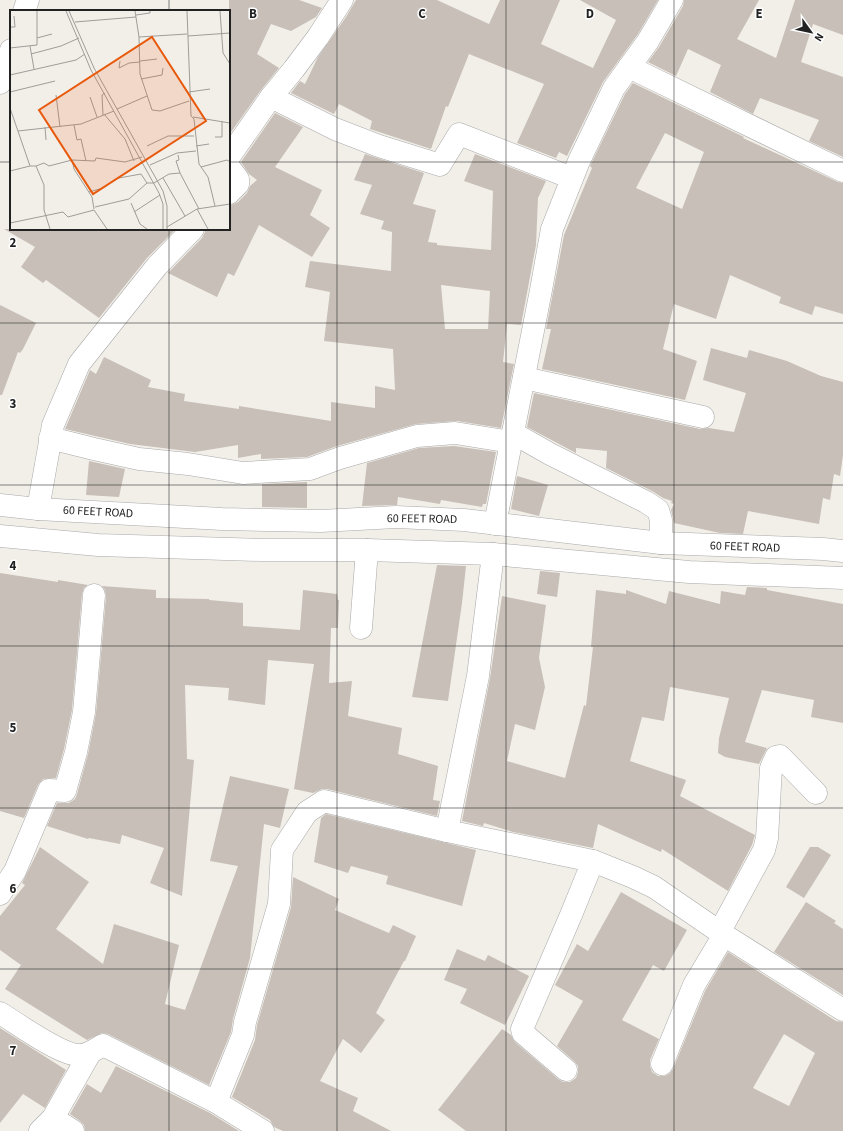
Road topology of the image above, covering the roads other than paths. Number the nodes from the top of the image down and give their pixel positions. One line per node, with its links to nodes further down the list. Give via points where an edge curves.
1 (28, 0): 4 (street)
2 (672, 0): 6 (street)
3 (336, 1): 8 (street, via 298,64)
4 (24, 10)
5 (10, 53): 7 (street)
6 (629, 67): 11 (street); 12 (street, via 614,88)
7 (0, 83)
8 (271, 97): 9 (street); 12 (street, via 335,129 440,165 459,134)
9 (230, 156)
10 (230, 168): 13 (street, via 238,179 238,184)
11 (843, 171)
12 (572, 178): 15 (street, via 552,229)
13 (230, 192)
14 (192, 230): 17 (street, via 157,266 79,364)
15 (524, 378): 16 (street); 18 (street)
16 (703, 417)
17 (50, 438): 18 (street, via 139,459 243,473 310,469 417,436 455,433); 20 (street)
18 (512, 438): 21 (street); 23 (street, via 550,454 658,510 661,520)
19 (0, 505): 20 (street, 60 FEET ROAD)
20 (38, 510): 21 (street, 60 FEET ROAD, via 321,521 396,517)
21 (495, 524): 23 (street, 60 FEET ROAD)
22 (0, 536): 25 (street, via 98,545)
23 (661, 543): 24 (street, 60 FEET ROAD)
24 (692, 544): 26 (street, 60 FEET ROAD); 28 (street)
25 (367, 550): 27 (street); 31 (street)
26 (843, 551)
27 (494, 554): 28 (street); 33 (street, via 478,676)
28 (689, 572): 29 (street)
29 (843, 578)
30 (94, 595): 35 (street, via 84,712 66,791 50,790 15,871)
31 (361, 628)
32 (816, 793): 36 (street, via 780,756 776,757 771,768 764,850)
33 (447, 831): 34 (street); 42 (street, via 324,801 306,812 282,850 279,904 243,1035)
34 (593, 861): 36 (street, via 654,887); 41 (street, via 522,1025 523,1033)
35 (0, 894)
36 (722, 933): 37 (street); 40 (street, via 694,985)
37 (843, 1010)
38 (0, 1013): 39 (street, via 64,1052 79,1056)
39 (90, 1053): 42 (street, via 103,1045); 43 (street)
40 (662, 1064)
41 (566, 1070)
42 (216, 1102): 45 (street)
43 (46, 1124): 44 (street)
44 (73, 1131)
45 (263, 1131)

